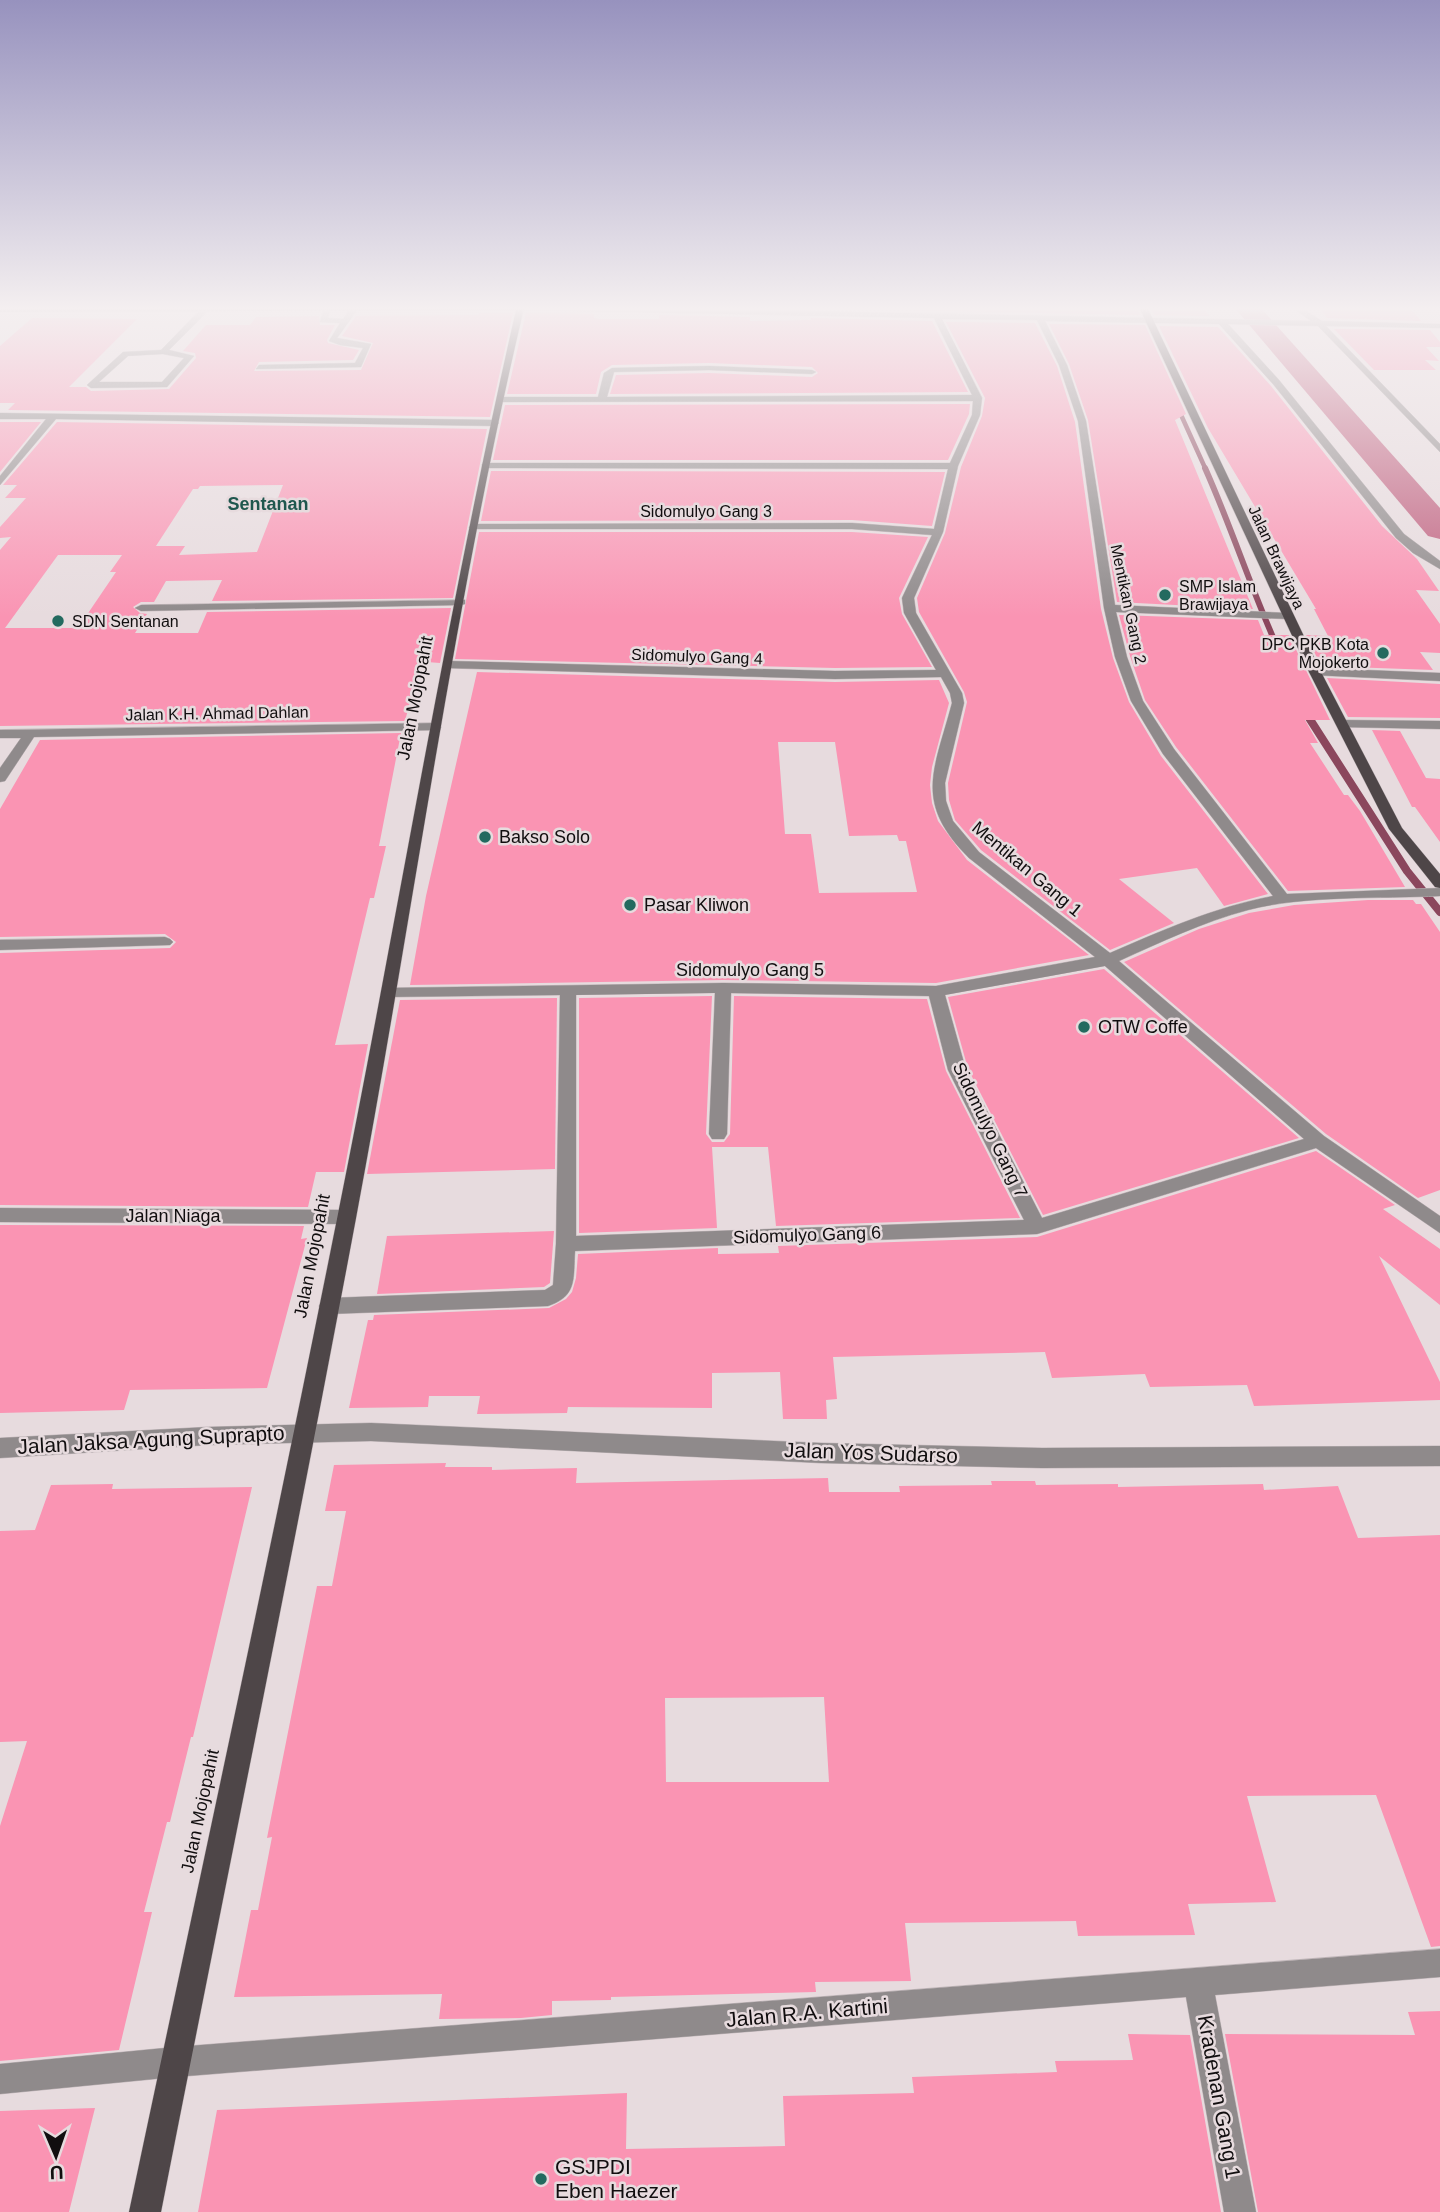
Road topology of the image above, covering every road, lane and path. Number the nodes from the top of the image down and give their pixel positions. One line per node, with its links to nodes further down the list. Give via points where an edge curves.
1 (498, 410): 9 (main road, Jalan Mojopahit)
2 (977, 410): 12 (street, Mentikan Gang 1)
3 (1078, 410): 19 (street, Mentikan Gang 2)
4 (1191, 410): 20 (main road, Jalan Brawijaya)
5 (1299, 410): 16 (street, via 1400,536)
6 (1403, 410): 10 (street)
7 (0, 416): 8 (street)
8 (53, 417): 9 (street); 13 (street)
9 (495, 423): 11 (main road, Jalan Mojopahit)
10 (1440, 449)
11 (485, 466): 12 (street); 14 (main road, Jalan Mojopahit)
12 (953, 466): 15 (street, Mentikan Gang 1)
13 (0, 482)
14 (474, 527): 15 (street, Sidomulyo Gang 3, via 852,526); 17 (main road, Jalan Mojopahit)
15 (938, 531): 23 (street, Mentikan Gang 1, via 908,598 910,613)
16 (1440, 566)
17 (461, 602): 18 (street); 21 (main road, Jalan Mojopahit)
18 (141, 608)
19 (1110, 608): 20 (street); 32 (street, Mentikan Gang 2, via 1137,701 1168,751)
20 (1287, 616): 22 (main road, Jalan Brawijaya)
21 (449, 665): 23 (street, Sidomulyo Gang 4, via 835,675); 27 (main road, Jalan Mojopahit)
22 (1315, 672): 24 (street); 25 (main road, Jalan Brawijaya)
23 (944, 673): 35 (street, Mentikan Gang 1, via 958,703 938,783 946,821 974,855)
24 (1440, 677)
25 (1342, 724): 26 (street); 31 (main road, Jalan Brawijaya, via 1396,829)
26 (1440, 725)
27 (435, 727): 28 (street, Jalan K.H. Ahmad Dahlan); 39 (main road, Jalan Mojopahit)
28 (30, 733): 29 (street, Jalan K.H. Ahmad Dahlan); 30 (street)
29 (0, 734)
30 (0, 778)
31 (1438, 890): 32 (street, Sidomulyo Gang 5)
32 (1283, 899): 35 (street, Sidomulyo Gang 5, via 1189,924)
33 (165, 942): 34 (street)
34 (0, 945)
35 (1108, 960): 38 (street, Sidomulyo Gang 5); 41 (street, Mentikan Gang 1)
36 (723, 988): 37 (street, Sidomulyo Gang 5); 38 (street, Sidomulyo Gang 5); 40 (street)
37 (568, 990): 39 (street, Sidomulyo Gang 5); 46 (street)
38 (936, 991): 45 (street, Sidomulyo Gang 7, via 957,1070)
39 (389, 992): 43 (main road, Jalan Mojopahit)
40 (718, 1134)
41 (1318, 1141): 44 (street, Mentikan Gang 1); 45 (street, Sidomulyo Gang 6)
42 (0, 1215): 43 (street, Jalan Niaga)
43 (347, 1217): 47 (main road, Jalan Mojopahit)
44 (1440, 1226)
45 (1037, 1227): 46 (street, Sidomulyo Gang 6)
46 (566, 1244): 47 (street, via 563,1285 548,1298)
47 (329, 1306): 48 (main road, Jalan Mojopahit)
48 (302, 1432): 49 (street, Jalan Jaksa Agung Suprapto); 50 (street, Jalan Yos Sudarso, via 1000,1457); 53 (main road, Jalan Mojopahit)
49 (0, 1447)
50 (1440, 1456)
51 (1440, 1963): 52 (street, Jalan R.A. Kartini)
52 (1198, 1982): 53 (street, Jalan R.A. Kartini); 56 (street, Kradenan Gang 1)
53 (175, 2062): 54 (street, Jalan R.A. Kartini); 55 (main road, Jalan Mojopahit)
54 (0, 2079)
55 (145, 2212)
56 (1240, 2212)

